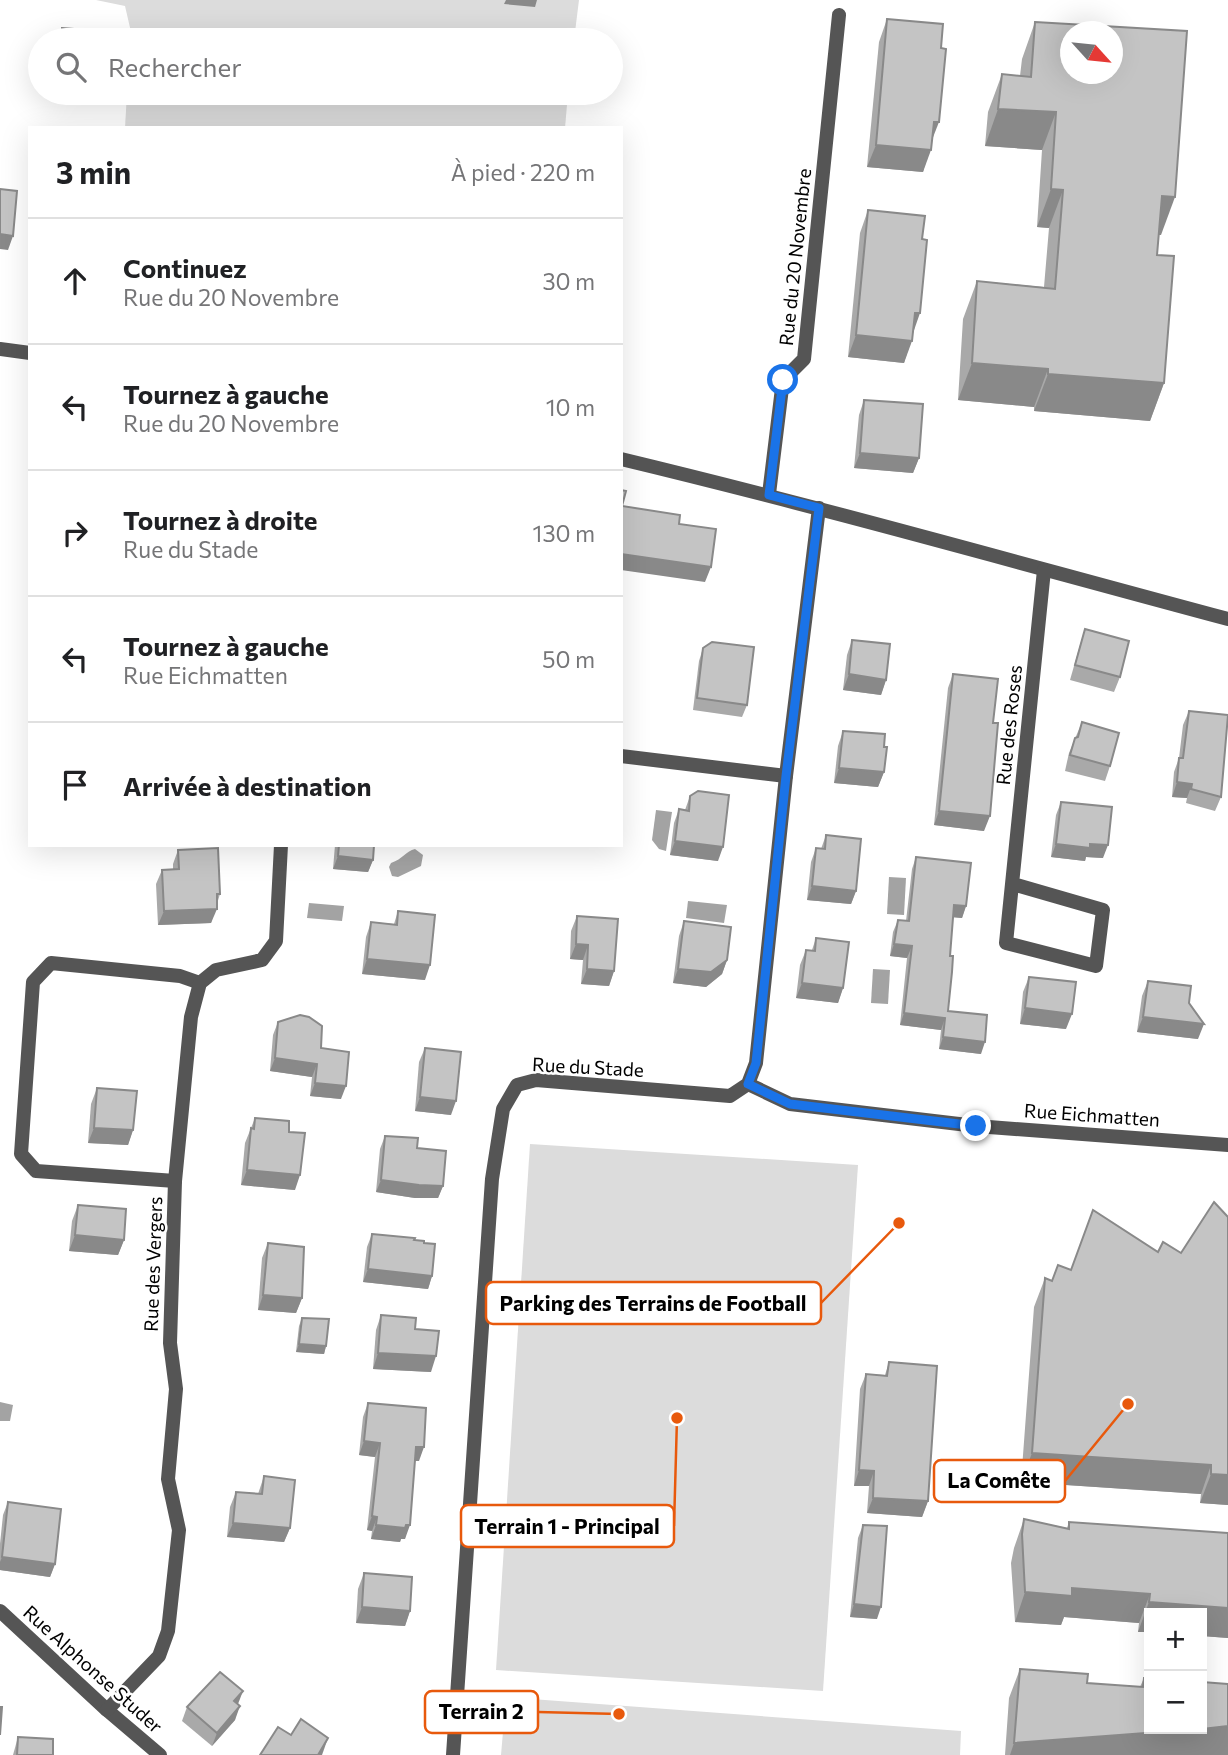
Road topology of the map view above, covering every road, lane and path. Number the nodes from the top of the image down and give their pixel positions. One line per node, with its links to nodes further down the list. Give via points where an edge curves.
1 (839, 15): 5 (street, Rue du 20 Novembre, via 804,359 783,380)
2 (0, 349): 3 (street)
3 (28, 353)
4 (623, 459): 5 (street)
5 (769, 495): 6 (street)
6 (819, 508): 7 (street); 10 (street)
7 (1044, 570): 8 (street); 12 (street, Rue des Roses)
8 (1228, 619)
9 (623, 756): 10 (street)
10 (786, 776): 14 (street, via 756,1063)
11 (281, 847): 13 (street, via 276,941 262,960 216,970)
12 (1013, 884): 12 (street, Rue des Roses, via 1006,943 1096,966 1103,910)
13 (200, 983): 16 (street, Rue des Vergers, via 191,1017); 16 (street, via 180,976 51,964 33,982 21,1154 36,1171)
14 (748, 1084): 15 (street, Rue Eichmatten, via 790,1104 976,1126); 20 (street, Rue du Stade, via 730,1096 536,1080 517,1084 503,1109 492,1179)
15 (1228, 1145)
16 (175, 1181): 18 (street, Rue des Vergers, via 170,1343 176,1389 168,1479 179,1530 168,1631 159,1656)
17 (0, 1611): 18 (street, Rue Alphonse Studer)
18 (107, 1710): 19 (street, Rue Alphonse Studer)
19 (160, 1755)
20 (453, 1755)

